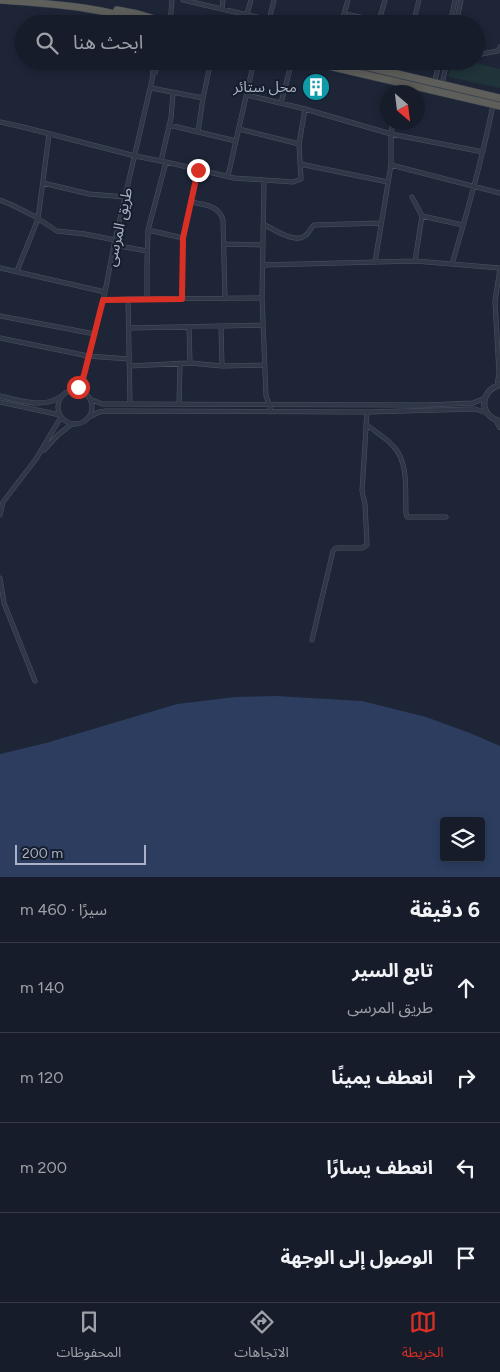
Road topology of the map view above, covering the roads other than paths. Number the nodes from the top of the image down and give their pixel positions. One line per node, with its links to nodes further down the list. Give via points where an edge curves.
1 (0, 0): 16 (highway, via 92,9)
2 (41, 0): 17 (highway)
3 (172, 0): 18 (street)
4 (183, 0): 13 (street)
5 (224, 0): 13 (street)
6 (251, 0): 14 (street)
7 (274, 0): 19 (street)
8 (348, 0): 15 (street)
9 (385, 0): 21 (street)
10 (419, 0): 22 (street)
11 (455, 0): 23 (street)
12 (461, 0): 24 (street)
13 (222, 8): 14 (street)
14 (247, 14)
15 (344, 14): 20 (street)
16 (118, 15)
17 (141, 15)
18 (170, 15)
19 (270, 15)
20 (349, 15)
21 (380, 15)
22 (415, 15)
23 (452, 15)
24 (458, 15)
25 (500, 47): 26 (street, via 498,51)
26 (485, 53)
27 (153, 70): 36 (street, طريق المرسى)
28 (156, 70): 36 (street, طريق المرسى)
29 (209, 70): 43 (street)
30 (252, 70): 42 (street)
31 (290, 70): 45 (street)
32 (344, 70): 38 (highway)
33 (380, 70): 37 (highway)
34 (437, 70): 37 (street)
35 (445, 70): 39 (street)
36 (152, 80): 40 (street, طريق المرسى)
37 (434, 83): 39 (highway)
38 (401, 84): 46 (highway)
39 (442, 84): 44 (highway)
40 (151, 88): 41 (street); 58 (street, طريق المرسى)
41 (173, 93): 43 (street); 49 (street)
42 (247, 95): 45 (street); 50 (street)
43 (203, 98): 52 (street)
44 (500, 98)
45 (281, 103): 47 (street)
46 (496, 106): 57 (street)
47 (305, 109): 54 (street); 56 (street)
48 (0, 122): 53 (street)
49 (169, 126): 52 (street); 59 (street)
50 (239, 129): 55 (street); 56 (street)
51 (392, 130): 54 (street)
52 (198, 132): 55 (street)
53 (49, 134): 58 (street); 66 (street)
54 (391, 134): 57 (street); 61 (street)
55 (236, 141): 63 (street)
56 (299, 144): 60 (street)
57 (484, 152): 67 (street)
58 (135, 156): 59 (street); 69 (street, طريق المرسى)
59 (164, 162): 62 (street); 78 (street)
60 (300, 164): 64 (street, via 301,179 298,181); 65 (street)
61 (391, 165): 65 (street); 67 (street)
62 (198, 170): 63 (street); 72 (street)
63 (228, 176): 64 (street)
64 (264, 181): 76 (street)
65 (388, 182): 75 (street)
66 (43, 183): 69 (street, via 89,194); 74 (street)
67 (475, 186): 68 (street); 77 (street)
68 (500, 193)
69 (125, 197): 80 (street, طريق المرسى)
70 (412, 197): 73 (street)
71 (0, 200): 74 (street)
72 (191, 202): 79 (street); 81 (street, via 220,212)
73 (422, 216): 77 (street); 85 (street)
74 (38, 219): 80 (street, via 57,231); 91 (street)
75 (381, 223): 76 (street, via 314,225 301,238 287,237); 86 (street)
76 (264, 224): 83 (street)
77 (463, 225): 87 (street)
78 (148, 230): 79 (street); 84 (street)
79 (183, 238): 98 (street)
80 (115, 240): 82 (street, طريق المرسى)
81 (224, 244): 83 (street); 94 (street)
82 (114, 245): 84 (street); 92 (street, طريق المرسى)
83 (263, 245): 88 (street)
84 (147, 250): 97 (street)
85 (415, 261): 86 (street); 87 (street)
86 (375, 262): 88 (street)
87 (452, 264): 90 (street)
88 (263, 266): 95 (street)
89 (0, 268): 91 (street)
90 (500, 268): 93 (street)
91 (17, 271): 92 (street)
92 (105, 292): 99 (street, طريق المرسى)
93 (498, 295): 115 (street, via 495,301)
94 (225, 298): 95 (street); 98 (street)
95 (262, 298): 102 (street)
96 (128, 299): 97 (street); 99 (street); 104 (street)
97 (147, 299): 98 (street)
98 (182, 299)
99 (103, 300): 105 (street, طريق المرسى)
100 (0, 316): 105 (street)
101 (221, 326): 102 (street); 103 (street); 113 (street)
102 (263, 326): 111 (street)
103 (189, 327): 104 (street); 110 (street)
104 (129, 328): 108 (street)
105 (94, 334): 107 (street, طريق المرسى)
106 (0, 338): 107 (street)
107 (88, 356): 108 (street); 114 (street, طريق المرسى)
108 (129, 359): 112 (street)
109 (180, 363): 110 (street); 112 (street); 124 (street)
110 (190, 363): 113 (street)
111 (265, 365): 113 (street); 125 (street)
112 (130, 366): 123 (street)
113 (222, 366)
114 (84, 375): 116 (street, طريق المرسى); 117 (street, طريق المرسى)
115 (498, 386): 120 (street)
116 (74, 390): 117 (street); 119 (street)
117 (84, 393): 121 (street)
118 (0, 396): 119 (street, via 36,403)
119 (62, 396): 129 (street, via 58,402)
120 (485, 398): 125 (street, via 467,404); 128 (street)
121 (90, 399): 123 (street, via 102,404); 130 (street)
122 (0, 402): 129 (street)
123 (130, 404): 124 (street)
124 (179, 404): 125 (street)
125 (269, 404): 126 (street)
126 (270, 412): 127 (street); 130 (street, via 107,411)
127 (367, 412): 128 (street, via 475,409); 133 (street)
128 (487, 413): 131 (street)
129 (60, 416): 132 (street); 135 (street)
130 (89, 417): 132 (street, via 82,423)
131 (498, 420): 134 (street)
132 (72, 424): 135 (street)
133 (366, 424): 139 (street, via 395,447 404,468 408,516); 141 (street, via 362,491 367,545 333,551)
134 (500, 427)
135 (36, 459): 136 (street)
136 (4, 502): 137 (street); 138 (street)
137 (0, 506)
138 (0, 515)
139 (446, 517)
140 (0, 578): 142 (street, via 4,604)
141 (312, 640)
142 (35, 681)

